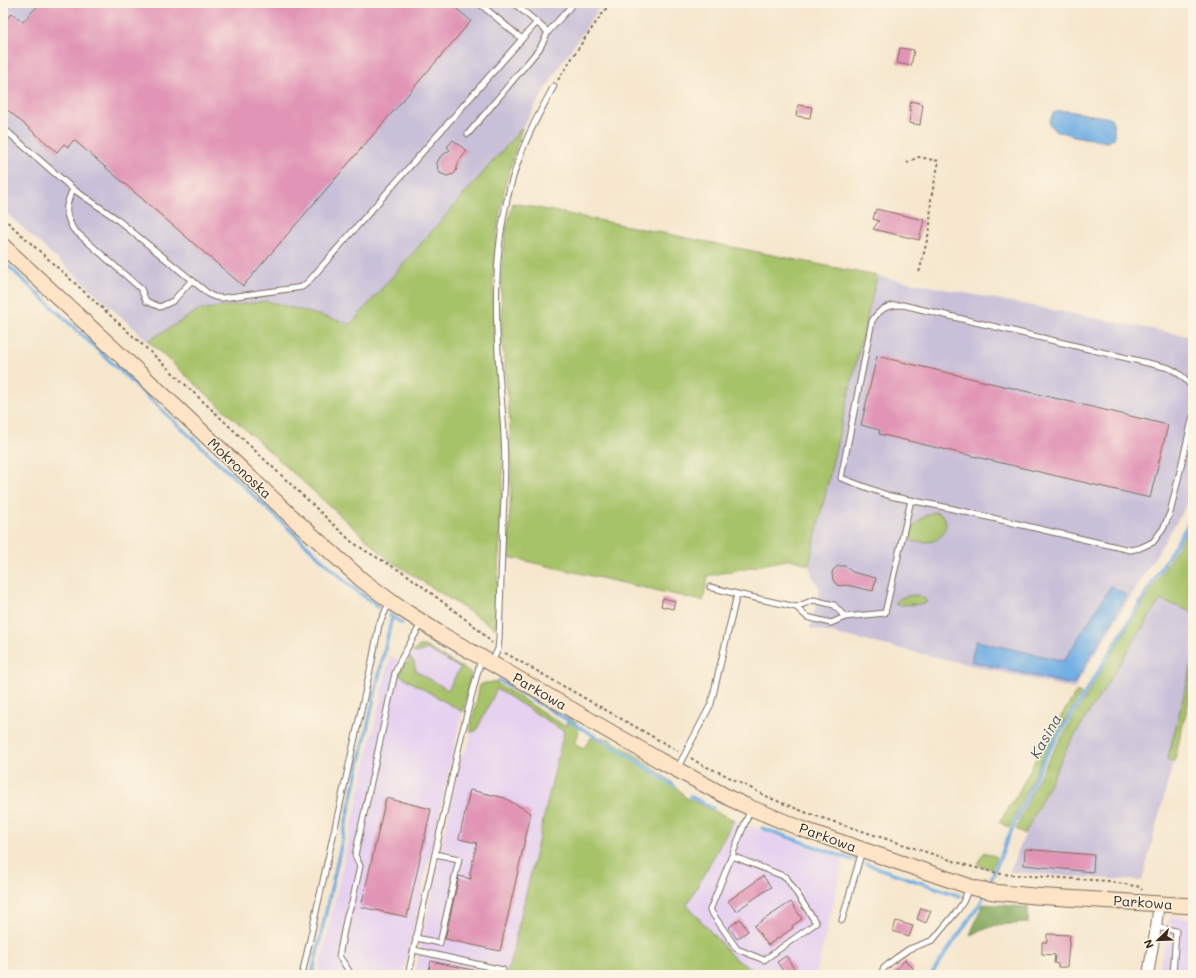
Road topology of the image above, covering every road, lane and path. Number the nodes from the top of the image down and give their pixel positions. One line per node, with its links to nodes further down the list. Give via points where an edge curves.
1 (7, 3): 6 (lane)
2 (479, 3): 9 (lane)
3 (514, 3): 7 (lane)
4 (574, 3): 8 (lane)
5 (610, 3): 10 (path)
6 (3, 8)
7 (537, 22): 8 (lane); 9 (lane)
8 (548, 32): 12 (lane, via 540,48)
9 (522, 40): 18 (lane, via 302,287 222,298 210,295)
10 (554, 86): 28 (lane, via 533,124 518,159 508,192 498,258 496,299 505,468)
11 (3, 128): 14 (lane)
12 (468, 134)
13 (907, 163): 17 (path, via 918,157 939,161 932,198 930,228)
14 (73, 189): 18 (lane, via 114,217); 18 (lane, via 67,202 68,218 73,229 141,289 146,301 160,307 173,301)
15 (3, 218): 28 (path, via 157,358 352,542 406,574 477,628)
16 (3, 246): 24 (main road, Mokronoska, via 294,519 362,580)
17 (919, 273)
18 (192, 280)
19 (1193, 389): 21 (lane, via 1178,372 1168,368 903,305 893,305 877,313 872,321 841,478 890,496)
20 (1193, 416): 21 (lane, via 1170,513 1163,529 1153,542 1140,548 1130,550)
21 (911, 500): 26 (lane, via 886,612)
22 (710, 587): 23 (lane)
23 (737, 594): 25 (lane); 32 (lane, via 712,704)
24 (390, 601): 27 (main road, Mokronoska); 46 (lane, via 378,625)
25 (796, 607): 26 (lane, via 807,617 831,623); 26 (lane, via 814,600 834,605)
26 (845, 617)
27 (422, 622): 29 (main road, Mokronoska); 45 (lane, via 395,673 355,855 360,866 339,956)
28 (498, 649): 29 (lane); 30 (path)
29 (490, 662): 32 (main road, Parkowa); 35 (lane, via 461,737)
30 (676, 750)
31 (691, 758): 38 (path, via 770,798 807,813 982,870 1001,874 1108,881 1140,887)
32 (676, 770): 33 (main road, Parkowa)
33 (751, 808): 34 (main road, Parkowa); 36 (lane)
34 (863, 850): 37 (main road, Parkowa); 41 (lane)
35 (435, 854): 43 (lane); 43 (lane, via 458,860 440,943)
36 (732, 856): 36 (lane, via 710,910 738,948 764,960 816,923 786,877)
37 (977, 888): 39 (main road, Parkowa, via 1034,896); 49 (lane, via 933,940 909,948 884,968)
38 (1143, 894)
39 (1159, 903): 40 (main road, Parkowa); 42 (street)
40 (1193, 906)
41 (842, 920)
42 (1156, 927): 50 (street); 51 (lane, via 1176,931)
43 (416, 938): 44 (lane)
44 (414, 950): 47 (lane); 48 (lane, via 503,970)
45 (348, 971)
46 (302, 975)
47 (408, 975)
48 (501, 975)
49 (880, 975)
50 (1148, 975)
51 (1173, 975)

